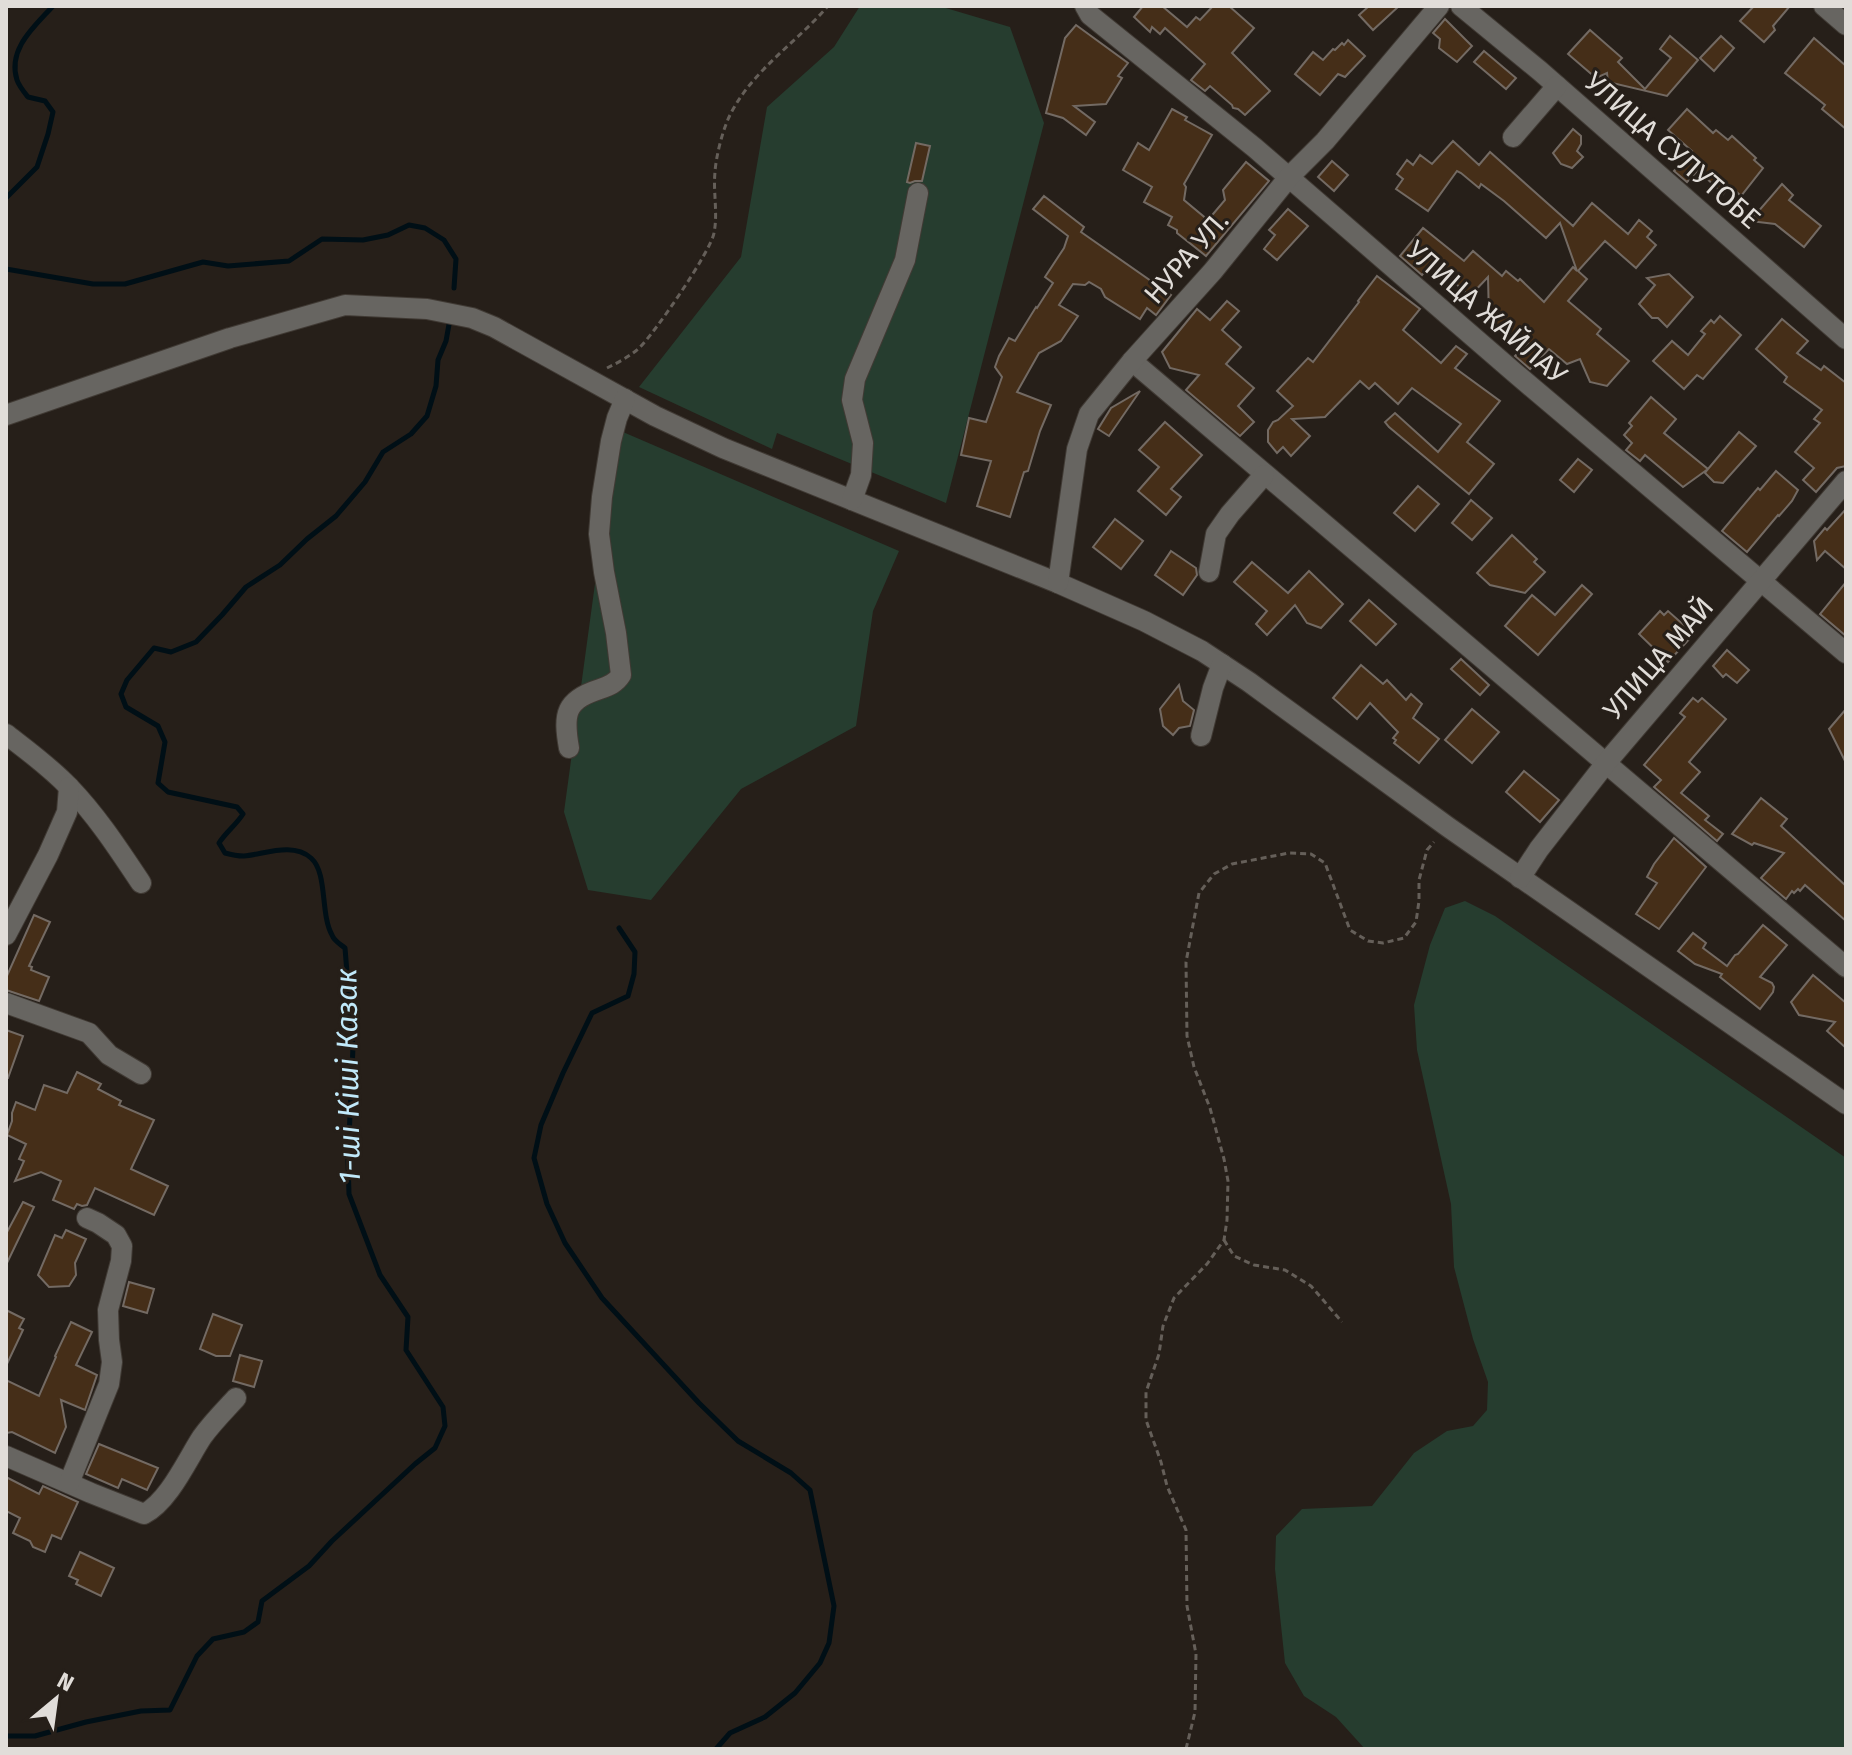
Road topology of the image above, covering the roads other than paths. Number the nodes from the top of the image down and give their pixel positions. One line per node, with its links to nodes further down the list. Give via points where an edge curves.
1 (1439, 6): 8 (street, НУРА УЛ.)
2 (1461, 6): 6 (street, УЛИЦА СУЛУТОБЕ)
3 (1824, 6): 5 (street)
4 (1088, 10): 8 (street, УЛИЦА ЖАЙЛАУ)
5 (1846, 25)
6 (1557, 86): 7 (street); 10 (street, УЛИЦА СУЛУТОБЕ)
7 (1513, 137)
8 (1289, 177): 11 (street, НУРА УЛ.); 18 (street, УЛИЦА ЖАЙЛАУ)
9 (918, 193): 16 (street, via 905,260 855,379 852,400 863,443 861,475)
10 (1846, 339)
11 (1132, 361): 14 (street); 19 (street, НУРА УЛ., via 1089,414 1077,449)
12 (625, 399): 13 (street, via 472,318 427,309 345,305); 16 (street, via 723,448); 24 (street, via 611,441 599,534 621,675 571,704 566,723)
13 (8, 411)
14 (1264, 475): 17 (street, via 1216,534); 25 (street)
15 (1846, 481): 18 (street, УЛИЦА МАЙ)
16 (852, 500): 19 (street)
17 (1209, 572)
18 (1761, 582): 20 (street, УЛИЦА ЖАЙЛАУ); 25 (street, УЛИЦА МАЙ)
19 (1058, 583): 21 (street, via 1144,621)
20 (1846, 653)
21 (1222, 664): 23 (street); 27 (street)
22 (6, 734): 26 (street)
23 (1201, 736)
24 (569, 748)
25 (1606, 763): 27 (street, УЛИЦА МАЙ); 30 (street)
26 (69, 787): 28 (street); 29 (street, via 67,812)
27 (1520, 878): 33 (street)
28 (141, 883)
29 (6, 935)
30 (1846, 967)
31 (6, 1003): 32 (street, via 89,1033 109,1055)
32 (141, 1074)
33 (1846, 1104)
34 (87, 1218): 37 (street, via 116,1235 121,1261 108,1310 109,1384)
35 (236, 1398): 37 (street, via 169,1489 144,1514)
36 (6, 1456): 37 (street)
37 (69, 1483)

